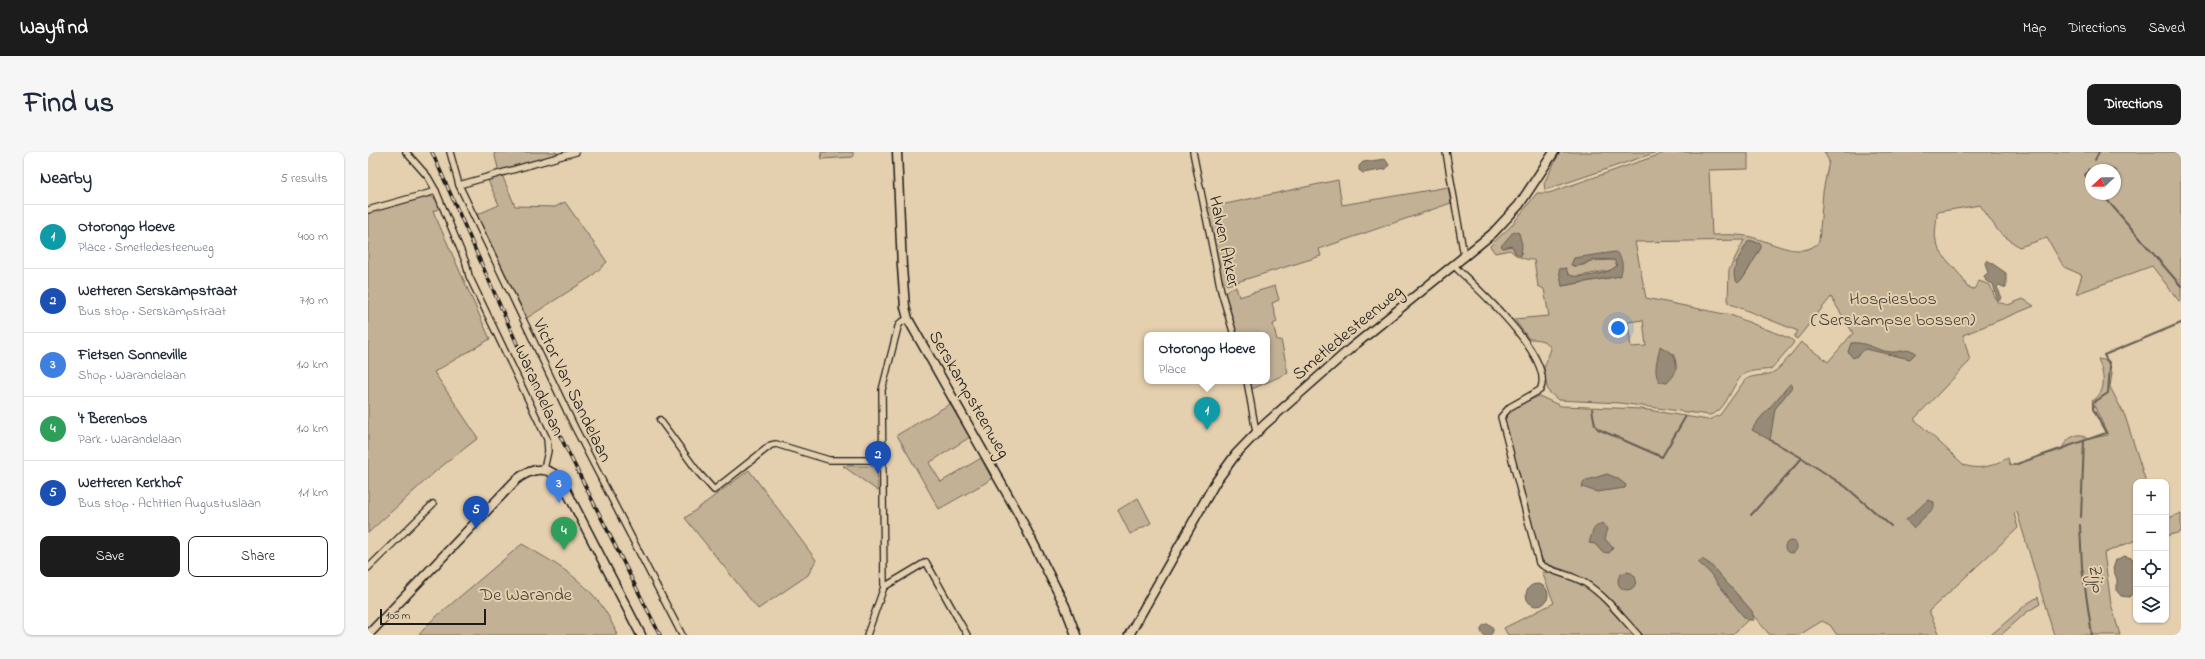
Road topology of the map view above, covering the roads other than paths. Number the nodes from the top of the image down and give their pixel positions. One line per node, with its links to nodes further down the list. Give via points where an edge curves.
1 (406, 152): 9 (street, Warandelaan, via 428,177)
2 (450, 152): 8 (street, Victor Van Sandelaan)
3 (576, 152): 8 (street)
4 (896, 152): 13 (street, Serskampsteenweg, via 902,267)
5 (1193, 152): 14 (street, Halven Akker)
6 (1446, 152): 11 (street)
7 (1554, 152): 11 (street, Smetledesteenweg, via 1519,205 1492,234)
8 (459, 185): 25 (street, Victor Van Sandelaan, via 575,428)
9 (436, 191): 10 (street); 19 (street, Warandelaan, via 469,276 547,439 548,451)
10 (368, 210)
11 (1464, 256): 12 (street, Smetledesteenweg)
12 (1453, 265): 17 (street, Smetledesteenweg, via 1351,348); 30 (street, via 1519,331 1529,346 1541,374 1540,390 1510,407 1501,417 1539,563 1544,567 1572,575 1594,588)
13 (908, 319): 18 (street, via 900,323 898,328 882,390); 28 (street, Serskampsteenweg, via 1015,507 1062,599)
14 (1233, 332)
15 (1248, 384): 17 (street)
16 (660, 420): 18 (street, via 714,490 776,444 829,460)
17 (1256, 432): 29 (street, Smetledesteenweg, via 1228,463 1215,483)
18 (883, 460): 22 (street)
19 (544, 469): 23 (street, via 527,471 516,480); 24 (street, via 555,474 565,488)
20 (433, 504): 21 (street)
21 (368, 568)
22 (884, 587): 26 (street); 27 (street, via 926,562)
23 (368, 635)
24 (641, 635)
25 (682, 635)
26 (867, 635)
27 (967, 635)
28 (1076, 635)
29 (1129, 635)
30 (1638, 635)

